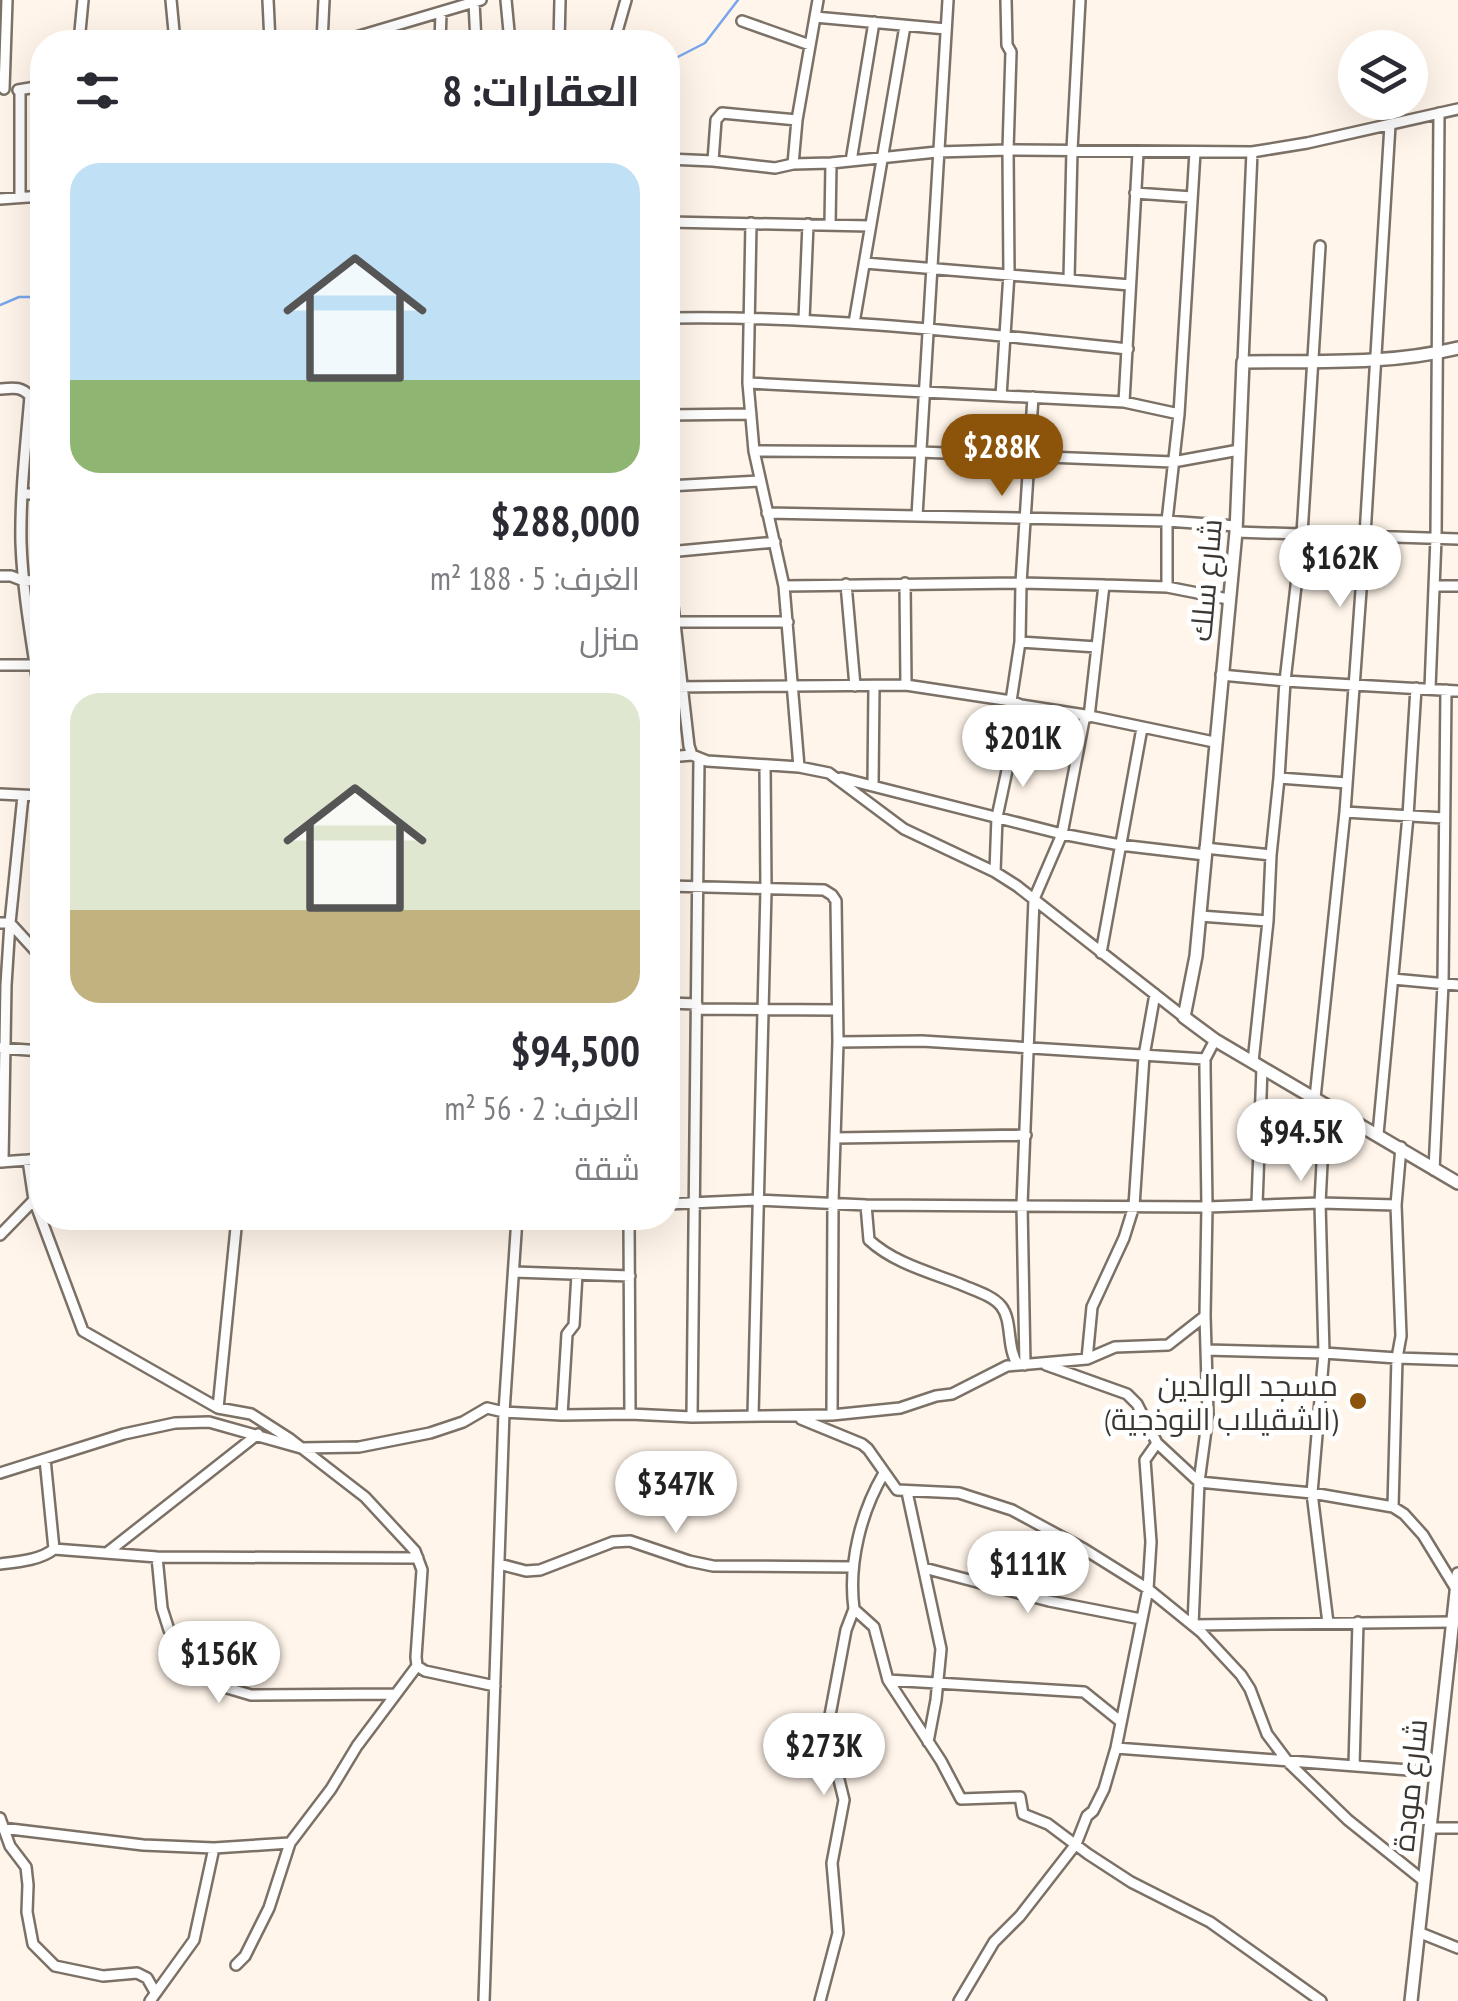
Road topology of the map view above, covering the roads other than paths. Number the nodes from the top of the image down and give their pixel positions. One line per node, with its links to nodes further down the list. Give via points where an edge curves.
1 (7, 0): 31 (street)
2 (83, 0): 20 (street)
3 (171, 0): 21 (street)
4 (268, 0): 22 (street)
5 (324, 0): 23 (street)
6 (506, 0): 26 (street)
7 (560, 0): 27 (street)
8 (626, 0): 28 (street)
9 (818, 0): 15 (street)
10 (948, 0): 19 (street)
11 (1006, 0): 37 (street, via 1012,52)
12 (1080, 0): 38 (street)
13 (478, 1): 14 (street); 25 (street)
14 (445, 7): 24 (street)
15 (815, 17): 17 (street); 29 (street)
16 (742, 21): 29 (street)
17 (874, 22): 18 (street); 46 (street)
18 (905, 26): 19 (street); 43 (street)
19 (946, 28): 39 (street)
20 (80, 30)
21 (174, 30)
22 (269, 30)
23 (323, 30)
24 (390, 30)
25 (477, 30)
26 (509, 30)
27 (559, 30)
28 (617, 30)
29 (810, 45): 35 (street)
30 (30, 88): 32 (street)
31 (2, 89): 32 (street)
32 (20, 90): 50 (street)
33 (1458, 109): 34 (street)
34 (1439, 113): 36 (street); 73 (street)
35 (797, 120): 45 (street, via 722,113); 48 (street)
36 (1390, 125): 41 (street); 75 (street)
37 (1008, 150): 38 (street); 39 (street); 62 (street)
38 (1072, 150): 42 (street); 63 (street)
39 (938, 152): 43 (street); 61 (street)
40 (1196, 152): 41 (street); 42 (street); 52 (street)
41 (1252, 152): 76 (street)
42 (1138, 153): 49 (street)
43 (882, 157): 46 (street); 58 (street)
44 (680, 160): 45 (street)
45 (713, 161): 48 (street)
46 (850, 161): 47 (street)
47 (831, 163): 48 (street); 57 (street)
48 (793, 164)
49 (1136, 193): 52 (street); 64 (street)
50 (20, 196): 51 (street); 53 (street)
51 (30, 196)
52 (1192, 197): 85 (street)
53 (0, 199)
54 (680, 222): 55 (street)
55 (750, 223): 56 (street); 65 (street)
56 (808, 224): 57 (street); 67 (street)
57 (830, 225): 58 (street)
58 (870, 226): 60 (street)
59 (1320, 246): 74 (street)
60 (865, 264): 61 (street); 68 (street)
61 (932, 269): 62 (street); 69 (street)
62 (1009, 274): 63 (street); 70 (street)
63 (1069, 279): 64 (street)
64 (1130, 285): 71 (street)
65 (748, 316): 66 (street); 67 (street); 77 (street)
66 (680, 318)
67 (804, 320): 68 (street)
68 (854, 323): 69 (street)
69 (927, 330): 70 (street); 79 (street)
70 (1006, 336): 71 (street); 81 (street)
71 (1128, 348): 83 (street)
72 (1458, 348): 73 (street)
73 (1438, 353): 75 (street); 103 (street)
74 (1314, 361): 75 (street); 76 (street); 101 (street)
75 (1375, 361): 102 (street)
76 (1243, 362): 87 (street, شارع سلك)
77 (748, 383): 79 (street); 84 (street)
78 (0, 389): 80 (street, via 17,387)
79 (924, 391): 81 (street); 89 (street)
80 (30, 396): 94 (street)
81 (1002, 396): 82 (street)
82 (1034, 397): 83 (street); 90 (street)
83 (1124, 402): 85 (street)
84 (751, 414): 86 (street); 88 (street)
85 (1180, 414): 91 (street)
86 (680, 416)
87 (1239, 450): 91 (street); 100 (street, شارع سلك)
88 (754, 451): 89 (street); 92 (street)
89 (920, 452): 90 (street); 97 (street)
90 (1030, 455): 91 (street); 98 (street)
91 (1173, 462): 99 (street)
92 (760, 480): 93 (street); 96 (street)
93 (680, 485)
94 (22, 494): 95 (street); 108 (street)
95 (30, 494)
96 (767, 513): 97 (street); 105 (street)
97 (917, 516): 98 (street)
98 (1026, 520): 99 (street); 110 (street)
99 (1166, 521): 100 (street); 117 (street)
100 (1236, 529): 101 (street); 118 (street, شارع سلك)
101 (1302, 534): 102 (street); 128 (street)
102 (1365, 535): 103 (street); 129 (street)
103 (1436, 538): 104 (street); 115 (street)
104 (1458, 539)
105 (775, 542): 106 (street); 114 (street)
106 (680, 551)
107 (0, 576): 108 (street)
108 (24, 581): 109 (street); 119 (street)
109 (30, 581)
110 (1021, 583): 112 (street); 113 (street); 122 (street)
111 (846, 584): 112 (street); 114 (street); 133 (street)
112 (905, 584): 131 (street)
113 (1104, 585): 117 (street); 123 (street)
114 (784, 586): 121 (street)
115 (1434, 586): 116 (street); 136 (street)
116 (1458, 586)
117 (1167, 587): 118 (street)
118 (1228, 599): 127 (street, شارع سلك)
119 (30, 615)
120 (680, 622): 121 (street)
121 (788, 622): 130 (street)
122 (1020, 642): 123 (street); 138 (street)
123 (1097, 647): 139 (street)
124 (0, 665): 125 (street)
125 (30, 665)
126 (680, 675): 132 (street)
127 (1221, 675): 128 (street); 141 (street, شارع سلك)
128 (1286, 682): 129 (street); 147 (street)
129 (1355, 684): 135 (street); 148 (street)
130 (793, 685): 132 (street); 133 (street); 145 (street)
131 (906, 685): 134 (street); 138 (street)
132 (682, 686): 143 (street)
133 (856, 686): 134 (street)
134 (874, 687): 149 (street)
135 (1416, 688): 136 (street); 154 (street)
136 (1430, 688): 137 (street)
137 (1452, 690): 156 (street)
138 (1016, 703): 139 (street); 155 (street)
139 (1086, 716): 140 (street); 157 (street)
140 (1142, 728): 141 (street); 158 (street)
141 (1214, 742): 159 (street, شارع سلك)
142 (680, 757): 143 (street)
143 (696, 757): 144 (street); 163 (street)
144 (765, 764): 145 (street); 164 (street)
145 (798, 768): 146 (street)
146 (835, 777): 149 (street); 161 (street, via 904,830)
147 (1280, 778): 148 (street); 160 (street)
148 (1347, 783): 153 (street)
149 (872, 785): 155 (street)
150 (0, 794): 151 (street)
151 (23, 796): 152 (street); 168 (street)
152 (30, 796)
153 (1345, 812): 154 (street); 188 (street)
154 (1408, 816): 156 (street); 171 (street)
155 (997, 817): 157 (street); 161 (street)
156 (1444, 818): 172 (street)
157 (1062, 834): 158 (street); 165 (street)
158 (1120, 845): 159 (street); 170 (street)
159 (1205, 852): 160 (street); 166 (street, شارع سلك)
160 (1271, 855): 167 (street)
161 (995, 872): 165 (street)
162 (680, 886): 163 (street)
163 (697, 887): 164 (street); 176 (street)
164 (766, 890): 177 (street); 178 (street, via 824,890 836,901)
165 (1034, 899): 170 (street); 183 (street)
166 (1200, 916): 167 (street); 179 (street, شارع سلك)
167 (1268, 921): 187 (street)
168 (5, 923): 169 (street); 182 (street)
169 (30, 947)
170 (1101, 953): 174 (street)
171 (1393, 979): 172 (street); 189 (street)
172 (1443, 984): 173 (street); 195 (street)
173 (1458, 985)
174 (1154, 994): 179 (street); 185 (street)
175 (680, 1005): 176 (street)
176 (697, 1007): 177 (street); 200 (street)
177 (764, 1010): 178 (street); 198 (street)
178 (837, 1010): 181 (street)
179 (1184, 1016): 180 (street)
180 (1215, 1040): 186 (street); 187 (street)
181 (838, 1042): 183 (street); 191 (street)
182 (2, 1048): 184 (street); 194 (street)
183 (1029, 1048): 185 (street); 190 (street)
184 (30, 1051)
185 (1144, 1056): 186 (street); 208 (street)
186 (1205, 1060): 209 (street)
187 (1257, 1065): 188 (street); 203 (street)
188 (1320, 1101): 189 (street); 204 (street)
189 (1378, 1134): 192 (street)
190 (1026, 1135): 191 (street); 207 (street)
191 (835, 1138): 199 (street)
192 (1401, 1148): 195 (street); 206 (street)
193 (28, 1160): 194 (street); 196 (street)
194 (2, 1162)
195 (1434, 1170): 197 (street)
196 (30, 1173)
197 (1458, 1183)
198 (758, 1200): 199 (street); 200 (street); 231 (street)
199 (833, 1202): 205 (street); 230 (street)
200 (696, 1203): 202 (street); 233 (street)
201 (30, 1204): 214 (street)
202 (680, 1204)
203 (1257, 1204): 204 (street); 209 (street)
204 (1320, 1204): 206 (street); 220 (street)
205 (866, 1205): 207 (street); 225 (street, via 869,1240 878,1248 996,1302 1005,1314 1011,1352)
206 (1396, 1205): 221 (street)
207 (1022, 1206): 208 (street); 225 (street)
208 (1134, 1206): 209 (street); 222 (street, via 1092,1307)
209 (1207, 1207): 218 (street)
210 (45, 1230): 226 (street, via 83,1331)
211 (236, 1230): 226 (street)
212 (516, 1230): 215 (street)
213 (629, 1230): 217 (street)
214 (0, 1235)
215 (514, 1272): 216 (street); 227 (street)
216 (576, 1274): 217 (street); 228 (street)
217 (630, 1276): 229 (street)
218 (1205, 1316): 219 (street); 222 (street, via 1168,1345 1115,1347)
219 (1206, 1350): 220 (street); 241 (street, via 1208,1416)
220 (1324, 1353): 221 (street); 243 (street)
221 (1397, 1358): 223 (street); 244 (street)
222 (1087, 1359): 224 (street)
223 (1458, 1360)
224 (1041, 1363): 225 (street); 235 (street, via 1127,1394)
225 (1022, 1365): 230 (street, via 900,1408)
226 (218, 1408): 236 (street, via 252,1414)
227 (504, 1412): 228 (street); 236 (street, via 487,1408 430,1434 359,1447); 250 (street)
228 (562, 1414): 229 (street)
229 (630, 1414): 233 (street)
230 (832, 1415): 232 (street)
231 (754, 1416): 232 (street); 233 (street)
232 (795, 1416): 240 (street, via 862,1444)
233 (692, 1417)
234 (258, 1434): 236 (street); 237 (street, via 209,1422 175,1423); 246 (street)
235 (1156, 1443): 241 (street); 255 (street, via 1145,1460 1152,1542)
236 (301, 1448): 248 (street, via 365,1497)
237 (46, 1459): 239 (street); 245 (street)
238 (0, 1461): 239 (street)
239 (4, 1472)
240 (884, 1472): 242 (street, via 893,1487); 251 (street, via 866,1511)
241 (1199, 1482): 243 (street); 261 (street)
242 (907, 1492): 252 (street); 255 (street, via 959,1493 1012,1510)
243 (1312, 1494): 244 (street); 258 (street)
244 (1393, 1506): 254 (street, via 1422,1534)
245 (54, 1549): 246 (street); 249 (street)
246 (108, 1552): 247 (street)
247 (157, 1557): 248 (street); 267 (street, via 170,1630 216,1682 252,1695)
248 (418, 1558): 263 (street)
249 (0, 1564)
250 (500, 1564): 251 (street, via 540,1570 630,1541 713,1566); 266 (street)
251 (854, 1566): 256 (street)
252 (924, 1568): 257 (street); 265 (street, via 941,1649)
253 (1458, 1574): 254 (street, شارع مودة)
254 (1456, 1588): 260 (street, شارع مودة)
255 (1148, 1589): 257 (street); 261 (street)
256 (854, 1610): 264 (street, via 874,1627); 286 (street, via 826,1732 844,1800 832,1863 838,1932)
257 (1141, 1619): 268 (street)
258 (1328, 1622): 259 (street); 261 (street)
259 (1358, 1622): 260 (street); 272 (street)
260 (1452, 1622): 262 (street, شارع مودة)
261 (1193, 1625): 271 (street, via 1242,1676 1267,1734)
262 (1454, 1646): 273 (street, شارع مودة)
263 (418, 1666): 266 (street); 267 (street)
264 (888, 1680): 265 (street); 269 (street)
265 (938, 1684): 268 (street, via 1084,1692); 269 (street)
266 (494, 1686): 285 (street)
267 (396, 1694): 277 (street)
268 (1120, 1721): 270 (street)
269 (928, 1742): 278 (street, via 961,1800 1020,1797 1023,1814)
270 (1116, 1748): 271 (street); 278 (street)
271 (1288, 1762): 272 (street); 280 (street)
272 (1354, 1766): 273 (street)
273 (1435, 1772): 275 (street, شارع مودة)
274 (1, 1824): 279 (street, via 143,1846); 284 (street, via 26,1866 34,1944 55,1966 103,1976 137,1973)
275 (1430, 1828): 276 (street); 280 (street, شارع مودة)
276 (1458, 1828)
277 (290, 1843): 279 (street); 283 (street, via 269,1908)
278 (1076, 1844): 287 (street, via 994,1942); 288 (street, via 1131,1882 1210,1922)
279 (214, 1848): 284 (street, via 194,1940)
280 (1424, 1881): 281 (street, شارع مودة)
281 (1418, 1932): 282 (street); 289 (street, شارع مودة)
282 (1458, 1948)
283 (236, 1965)
284 (152, 1996)
285 (484, 2001)
286 (820, 2001)
287 (960, 2001)
288 (1320, 2001)
289 (1410, 2001)

